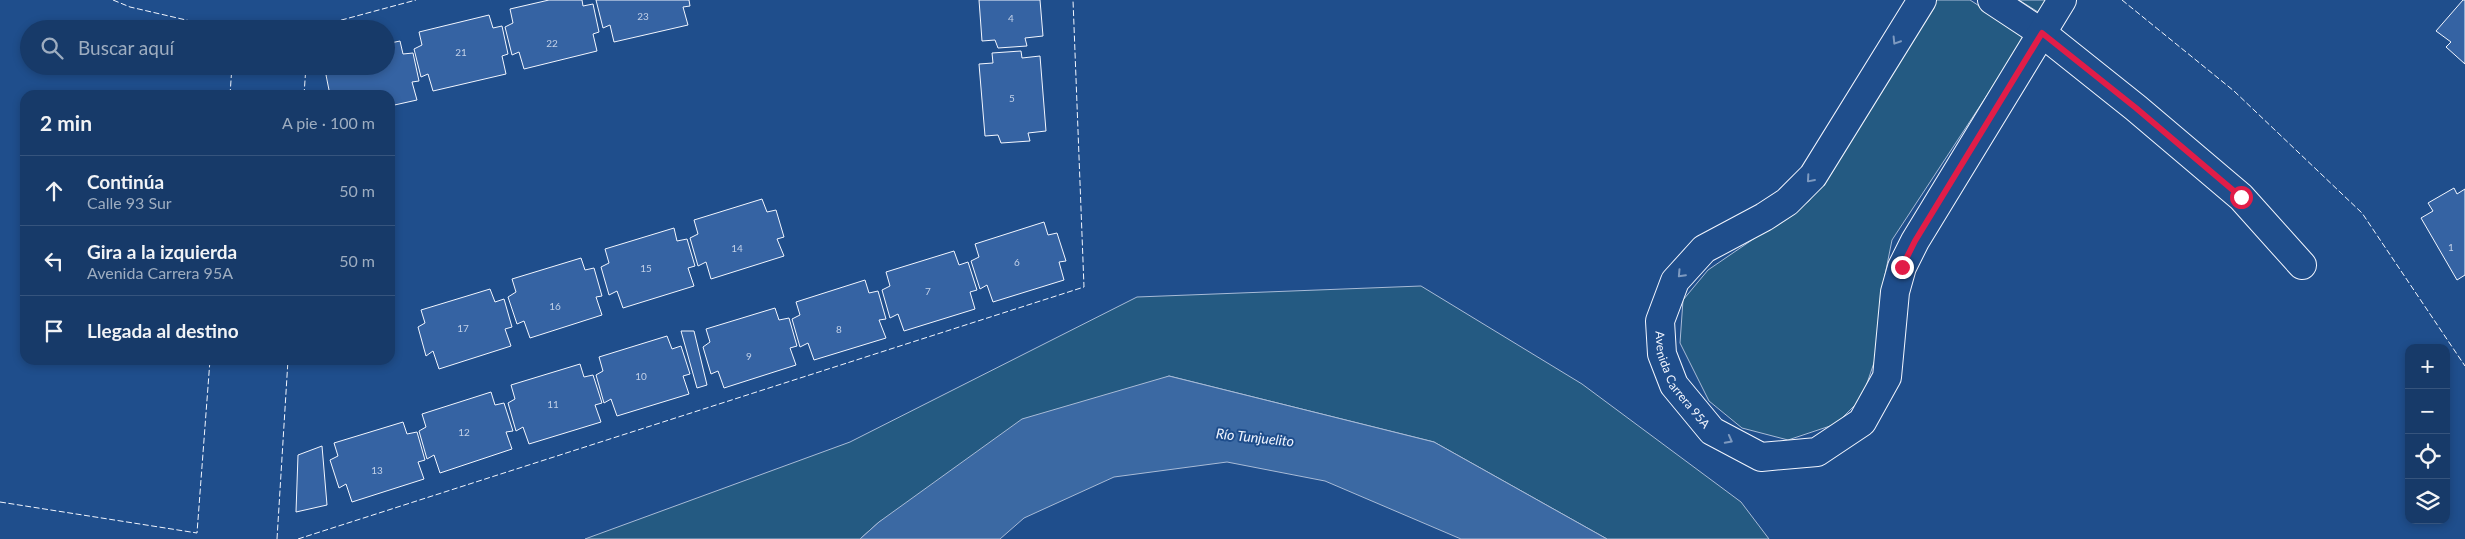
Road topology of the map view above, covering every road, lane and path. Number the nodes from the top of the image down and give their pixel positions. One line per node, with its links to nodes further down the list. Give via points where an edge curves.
1 (1922, 0): 4 (main road, Avenida Carrera 95A, one-way to 4, via 1813,176 1787,202 1704,249 1674,281 1660,321 1662,354 1674,386 1712,431 1761,457 1816,452 1862,422 1887,377 1895,292 1902,267)
2 (1992, 0): 4 (main road)
3 (2062, 0): 4 (main road, Avenida Carrera 95A)
4 (2042, 33): 5 (main road, via 2241,197)
5 (2302, 264)

